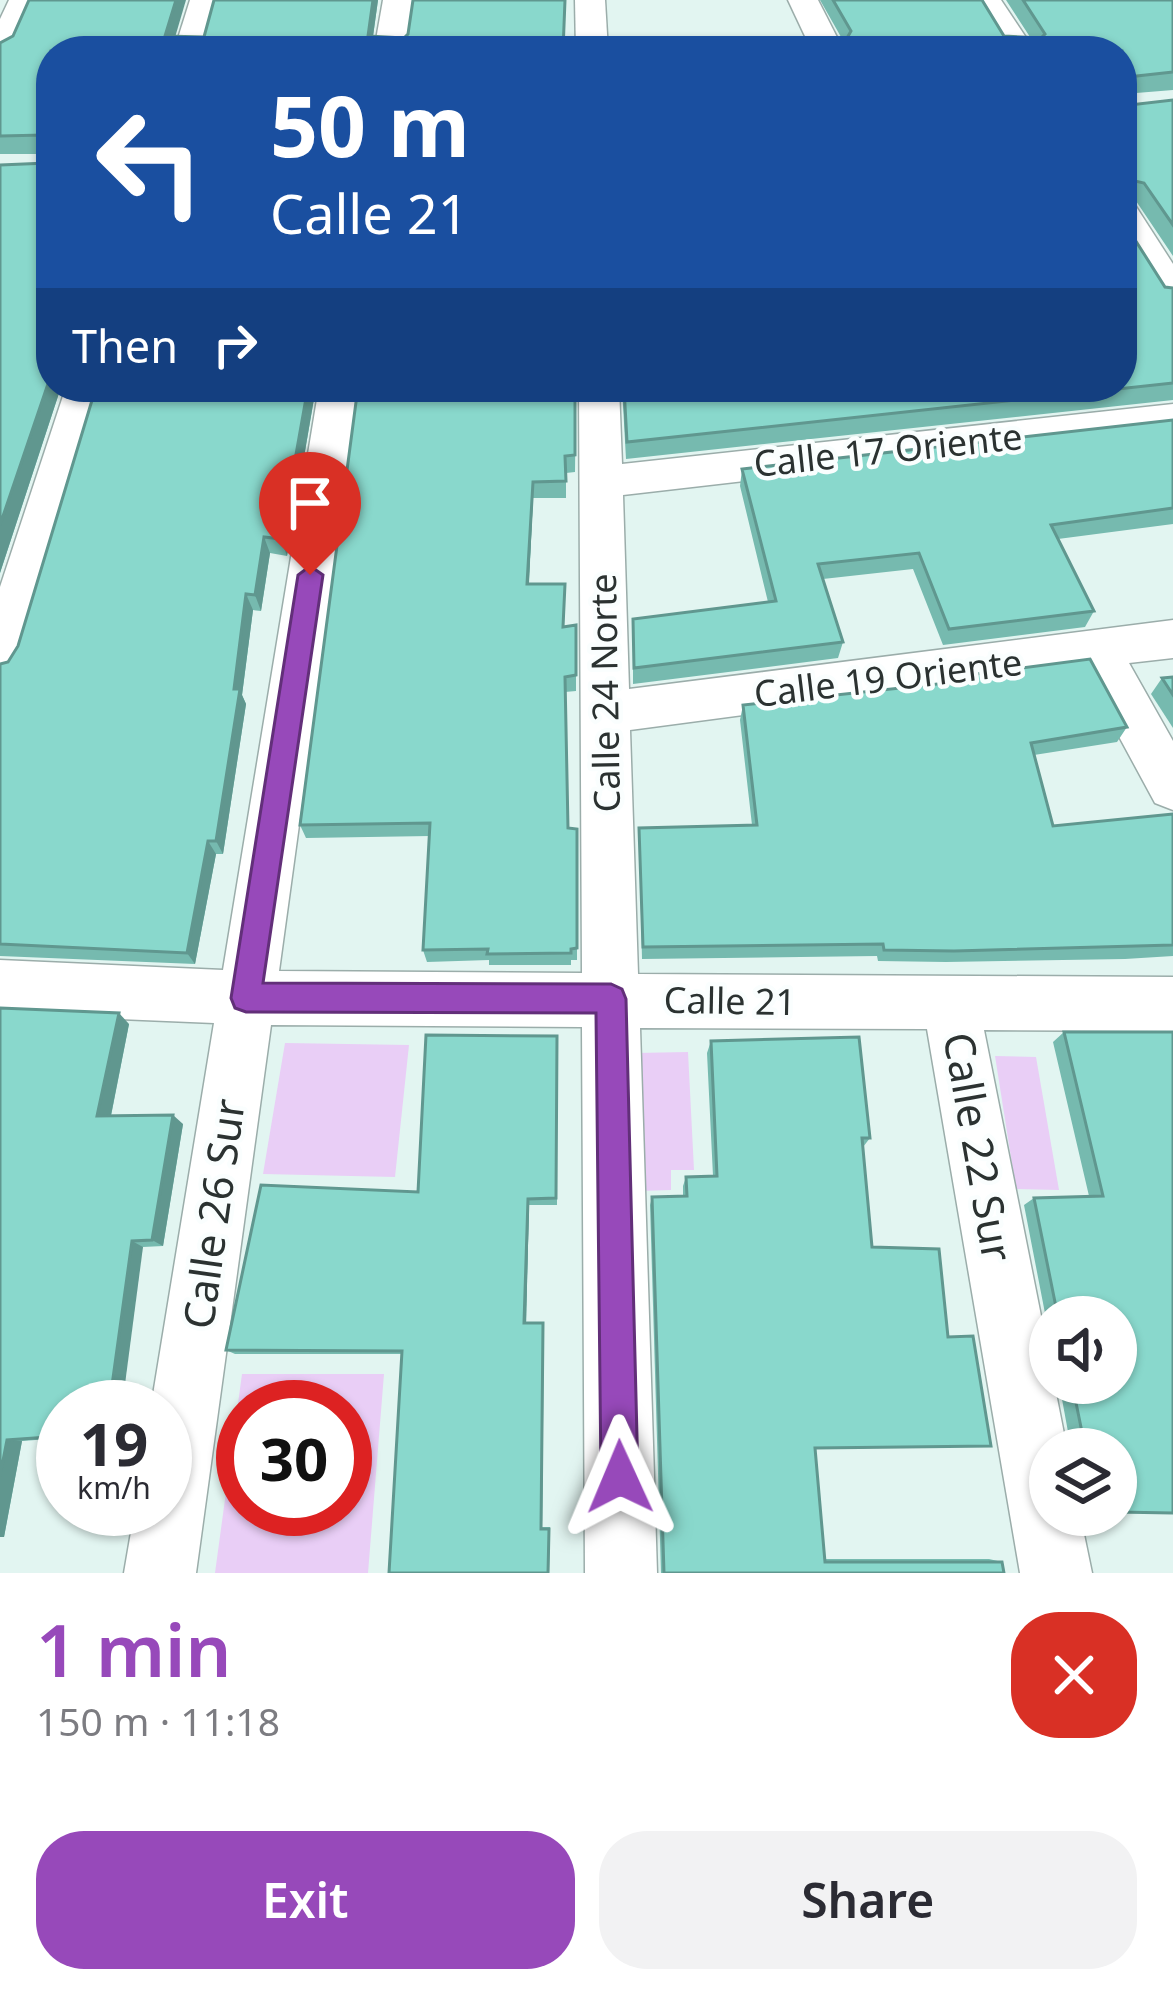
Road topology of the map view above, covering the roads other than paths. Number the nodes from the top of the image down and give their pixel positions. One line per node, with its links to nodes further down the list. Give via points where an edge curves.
1 (24, 0): 12 (street)
2 (206, 0): 7 (street)
3 (398, 0): 8 (street)
4 (590, 0): 9 (street)
5 (803, 0): 10 (street)
6 (986, 0): 11 (street)
7 (195, 36)
8 (392, 36)
9 (591, 36)
10 (821, 36)
11 (1009, 36)
12 (0, 52)
13 (1137, 254): 14 (street)
14 (1173, 293)
15 (81, 402): 22 (street)
16 (337, 402): 26 (street, Calle 26 Sur)
17 (600, 402): 19 (street, Calle 24 Norte)
18 (1173, 418): 19 (street, Calle 17 Oriente)
19 (604, 482): 23 (street, Calle 24 Norte)
20 (1173, 639): 21 (street, Calle 19 Oriente)
21 (1098, 652): 23 (street, Calle 19 Oriente); 24 (street)
22 (0, 660)
23 (603, 713): 27 (street, Calle 24 Norte)
24 (1173, 788)
25 (0, 987): 26 (street, Calle 21)
26 (246, 998): 27 (street, Calle 21); 30 (street, Calle 26 Sur)
27 (611, 999): 28 (street, Calle 21); 31 (street, Calle 24 Norte)
28 (951, 1004): 29 (street, Calle 21); 32 (street, Calle 22 Sur)
29 (1173, 1004)
30 (160, 1573)
31 (621, 1573)
32 (1056, 1573)

